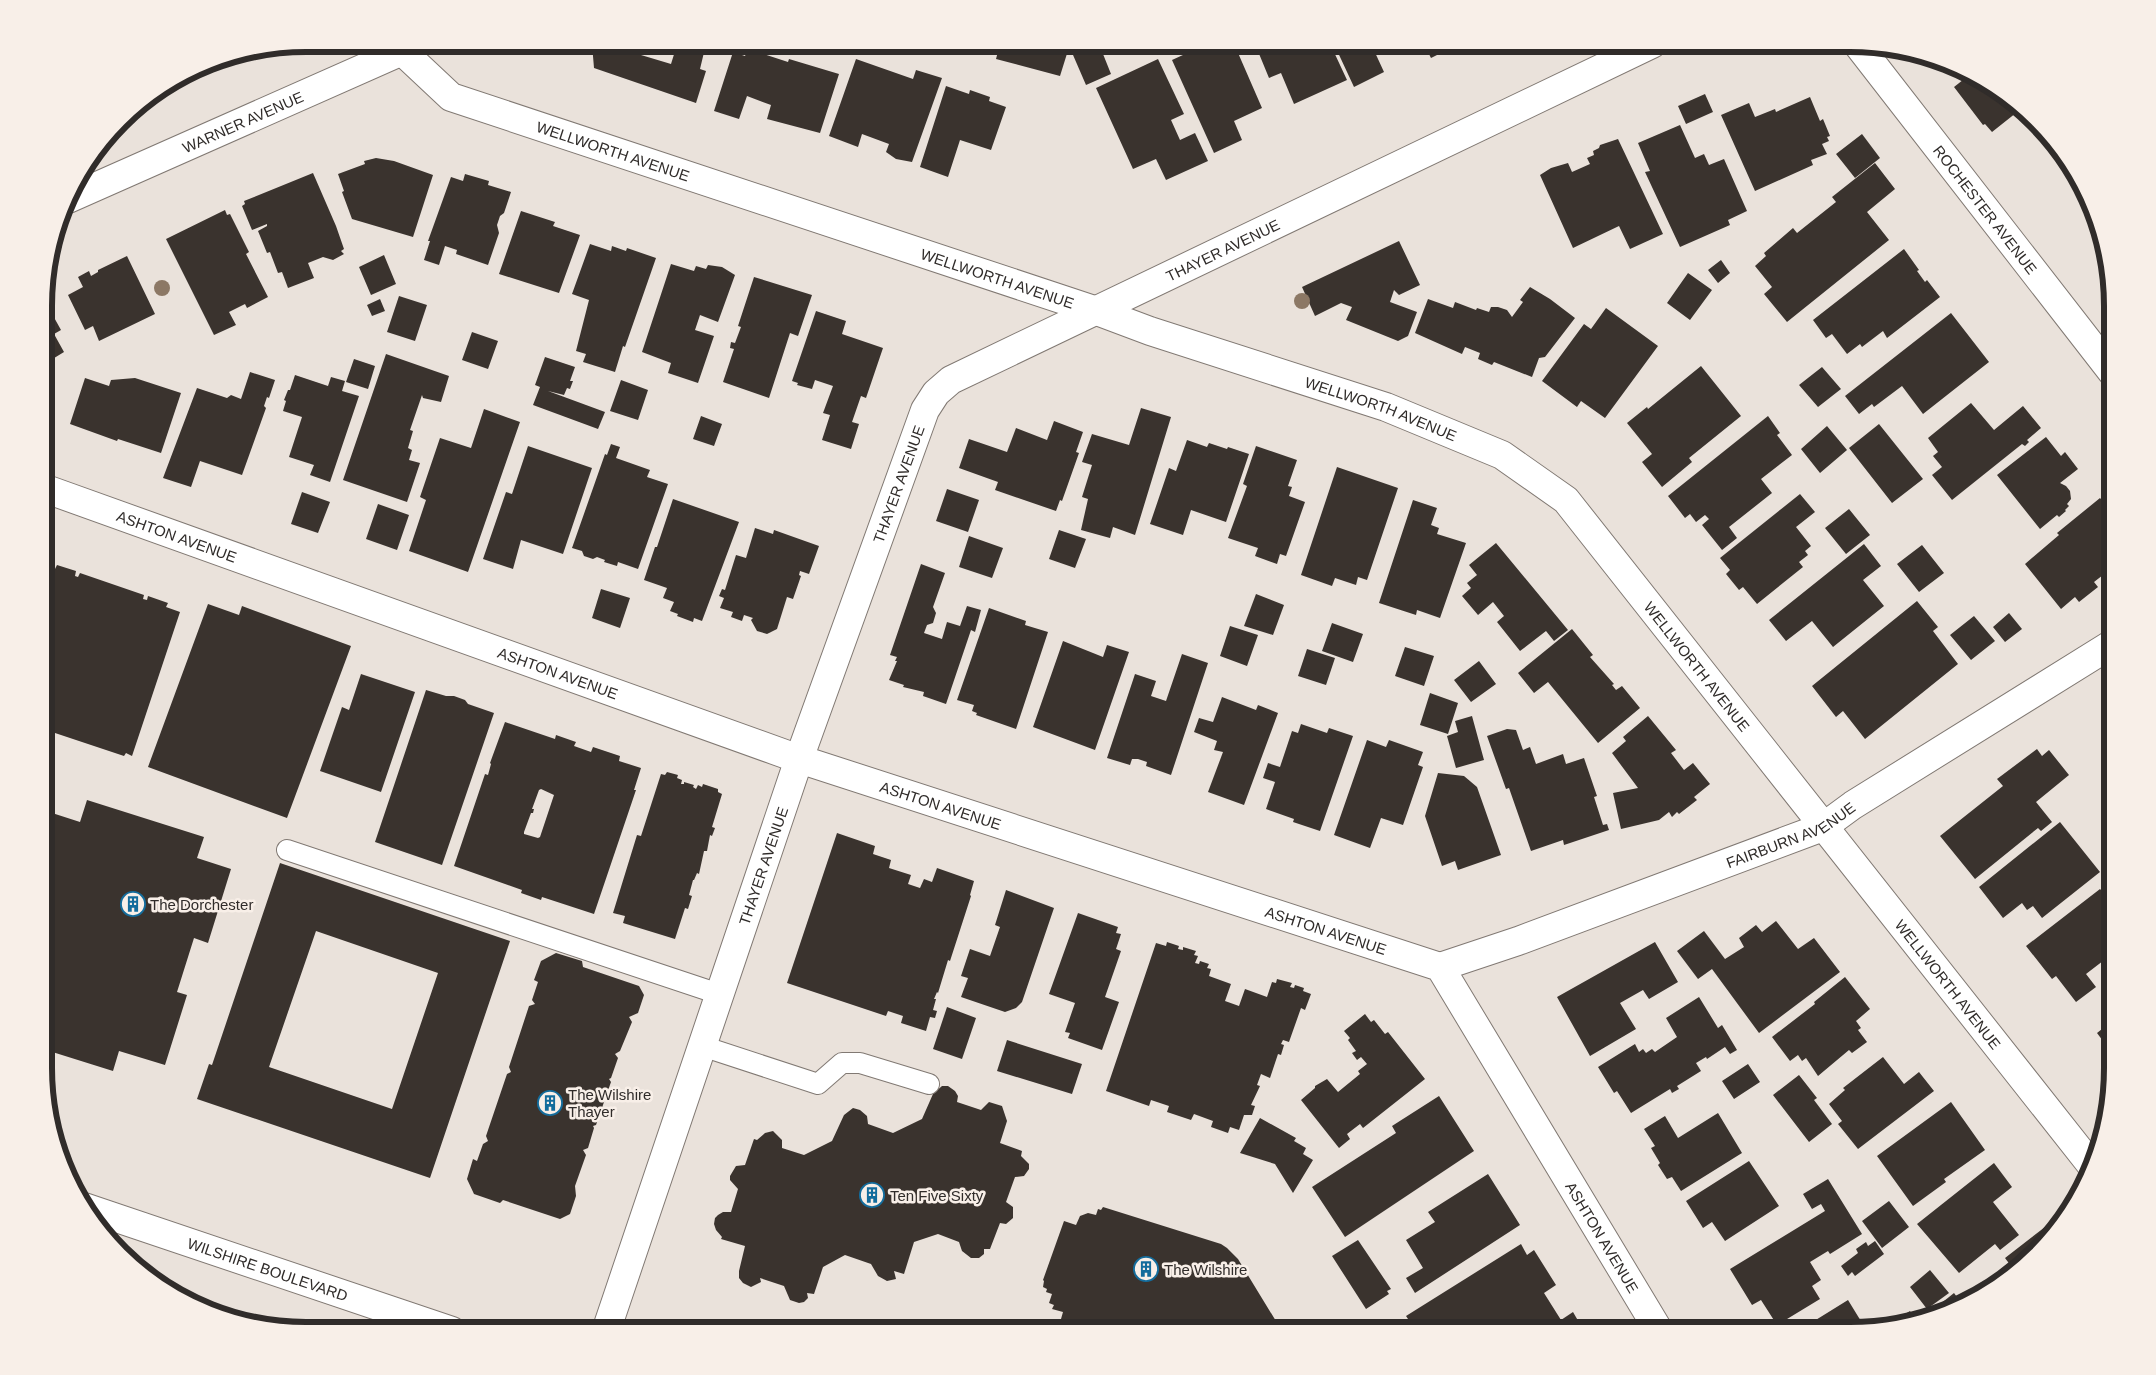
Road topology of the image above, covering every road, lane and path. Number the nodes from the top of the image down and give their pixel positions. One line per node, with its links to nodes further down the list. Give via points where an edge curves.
1 (393, 52): 5 (street, WARNER AVENUE)
2 (411, 52): 6 (street, WELLWORTH AVENUE, via 451,97)
3 (1635, 52): 6 (street, THAYER AVENUE)
4 (1864, 53): 7 (street, ROCHESTER AVENUE)
5 (79, 194)
6 (1094, 310): 10 (street, THAYER AVENUE, via 951,380 932,399 925,410); 11 (street, WELLWORTH AVENUE, via 1386,407 1502,455 1566,500)
7 (2104, 362)
8 (52, 491): 10 (street, ASHTON AVENUE)
9 (2104, 649): 11 (street, FAIRBURN AVENUE)
10 (799, 758): 13 (street, ASHTON AVENUE); 14 (street, THAYER AVENUE)
11 (1823, 827): 13 (street, FAIRBURN AVENUE); 17 (street, WELLWORTH AVENUE)
12 (287, 850): 14 (lane)
13 (1440, 967): 21 (street, ASHTON AVENUE)
14 (720, 994): 15 (street, THAYER AVENUE)
15 (702, 1046): 16 (lane, via 818,1084 842,1063 860,1063); 20 (street, THAYER AVENUE)
16 (929, 1084)
17 (2087, 1159)
18 (96, 1211): 19 (street, WILSHIRE BOULEVARD)
19 (425, 1322)
20 (609, 1322)
21 (1653, 1322)

